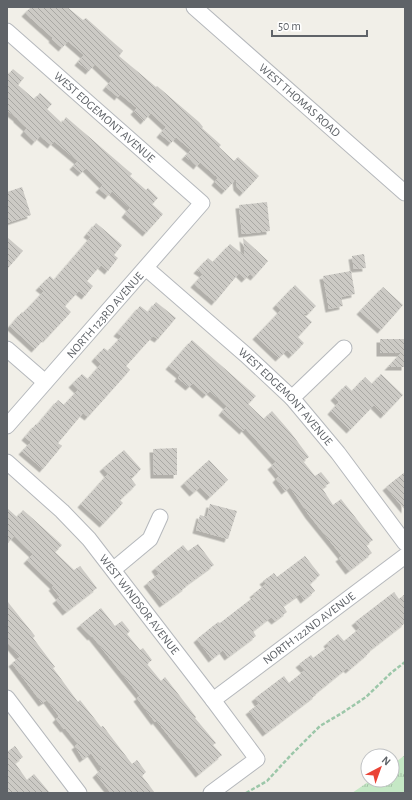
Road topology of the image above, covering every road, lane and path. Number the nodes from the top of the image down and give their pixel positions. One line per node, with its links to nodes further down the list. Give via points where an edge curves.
1 (194, 7): 3 (street, WEST THOMAS ROAD)
2 (7, 31): 4 (street, WEST EDGEMONT AVENUE)
3 (405, 194)
4 (202, 203): 5 (street, NORTH 123RD AVENUE)
5 (146, 268): 8 (street, NORTH 123RD AVENUE); 9 (street, WEST EDGEMONT AVENUE)
6 (344, 348): 9 (street)
7 (7, 349): 8 (street)
8 (45, 382): 10 (street, NORTH 123RD AVENUE)
9 (292, 398): 13 (street, WEST EDGEMONT AVENUE, via 338,453)
10 (7, 426)
11 (7, 462): 15 (street, WEST WINDSOR AVENUE, via 75,524)
12 (160, 517): 15 (street, via 150,540)
13 (405, 543)
14 (405, 556): 18 (street, NORTH 122ND AVENUE)
15 (114, 569): 18 (street, WEST WINDSOR AVENUE)
16 (405, 662): 21 (path, via 366,697 320,726 267,782)
17 (7, 698): 19 (street)
18 (213, 700): 20 (street, WEST WINDSOR AVENUE, via 257,759)
19 (79, 793)
20 (211, 793)
21 (246, 793)

